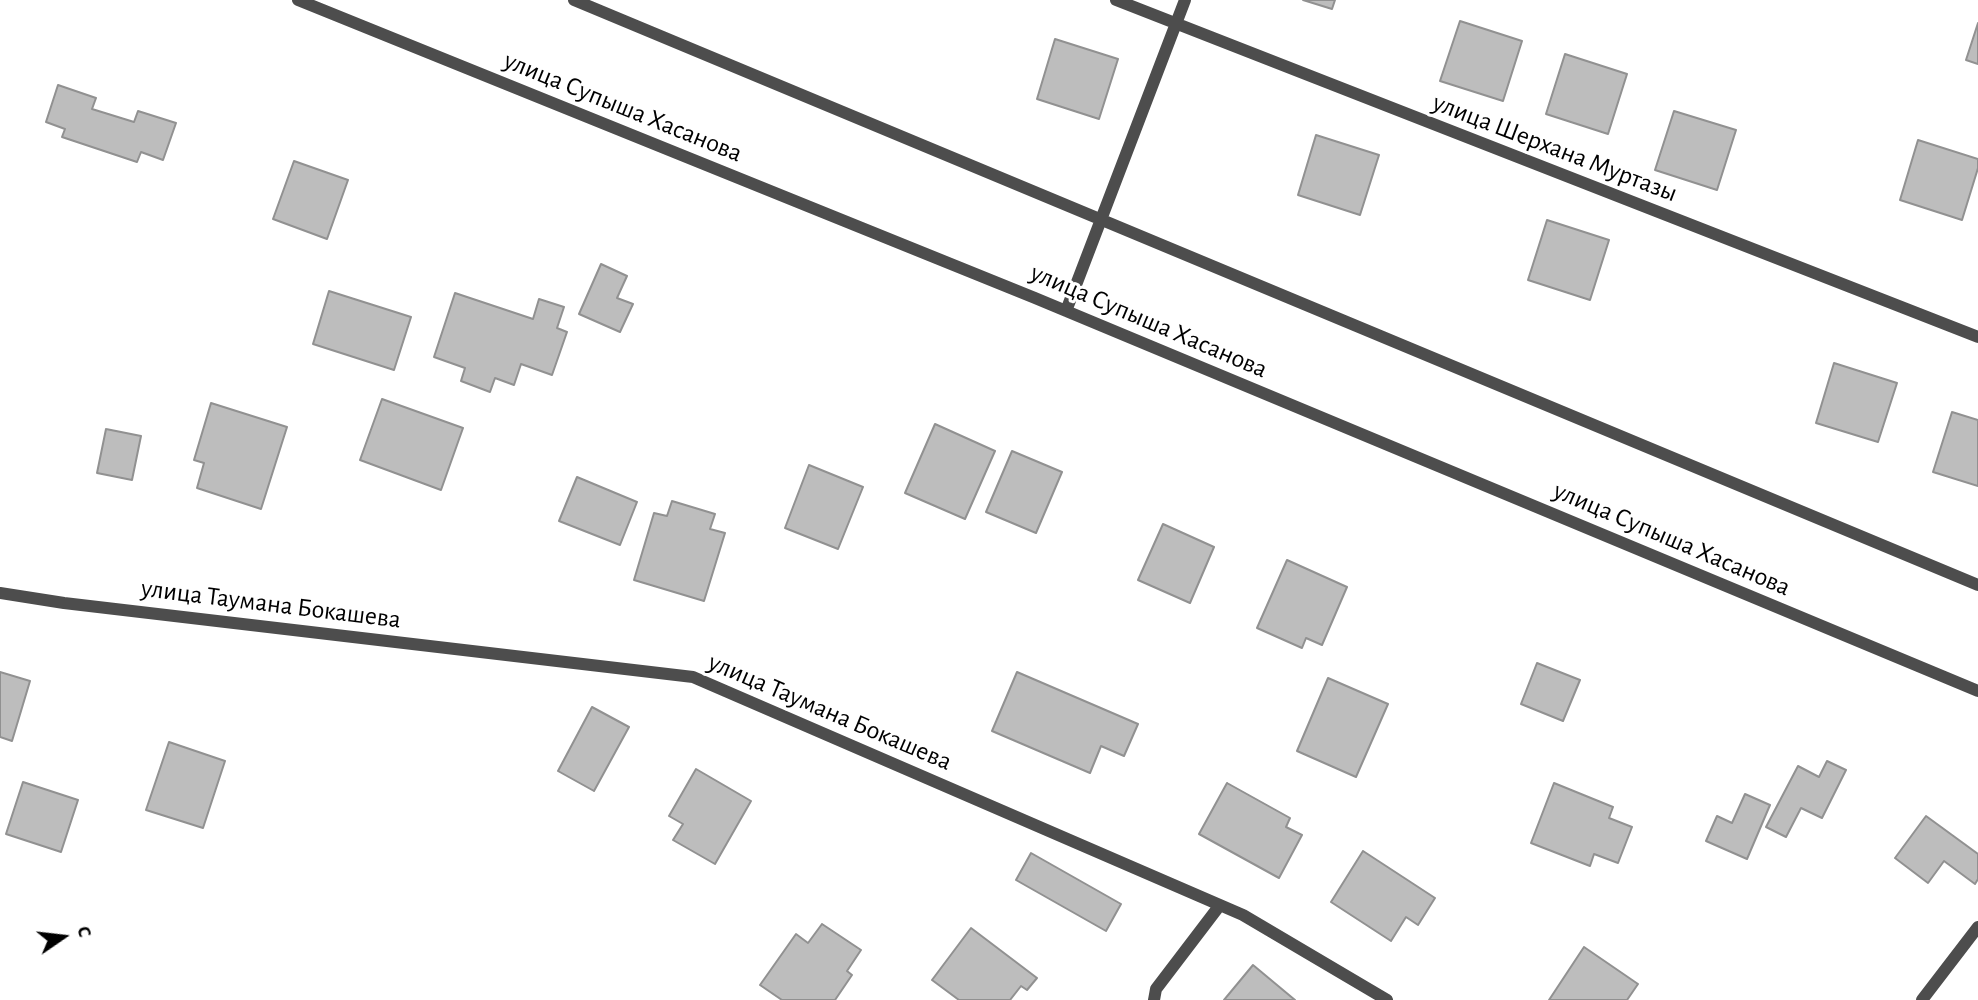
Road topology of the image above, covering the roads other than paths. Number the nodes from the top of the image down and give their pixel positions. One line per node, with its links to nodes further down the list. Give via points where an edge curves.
1 (298, 0): 7 (street, улица Супыша Хасанова)
2 (574, 0): 6 (street)
3 (1116, 0): 5 (street, улица Шерхана Муртазы)
4 (1185, 0): 5 (street)
5 (1176, 24): 6 (street); 8 (street, улица Шерхана Муртазы)
6 (1101, 219): 7 (street); 9 (street)
7 (1066, 310): 11 (street, улица Супыша Хасанова)
8 (1978, 337)
9 (1978, 585)
10 (0, 593): 12 (street, улица Таумана Бокашева, via 693,677)
11 (1978, 691)
12 (1220, 905): 14 (street, via 1156,989); 15 (street, улица Таумана Бокашева)
13 (1978, 927): 16 (street)
14 (1154, 1000)
15 (1387, 1000)
16 (1922, 1000)

